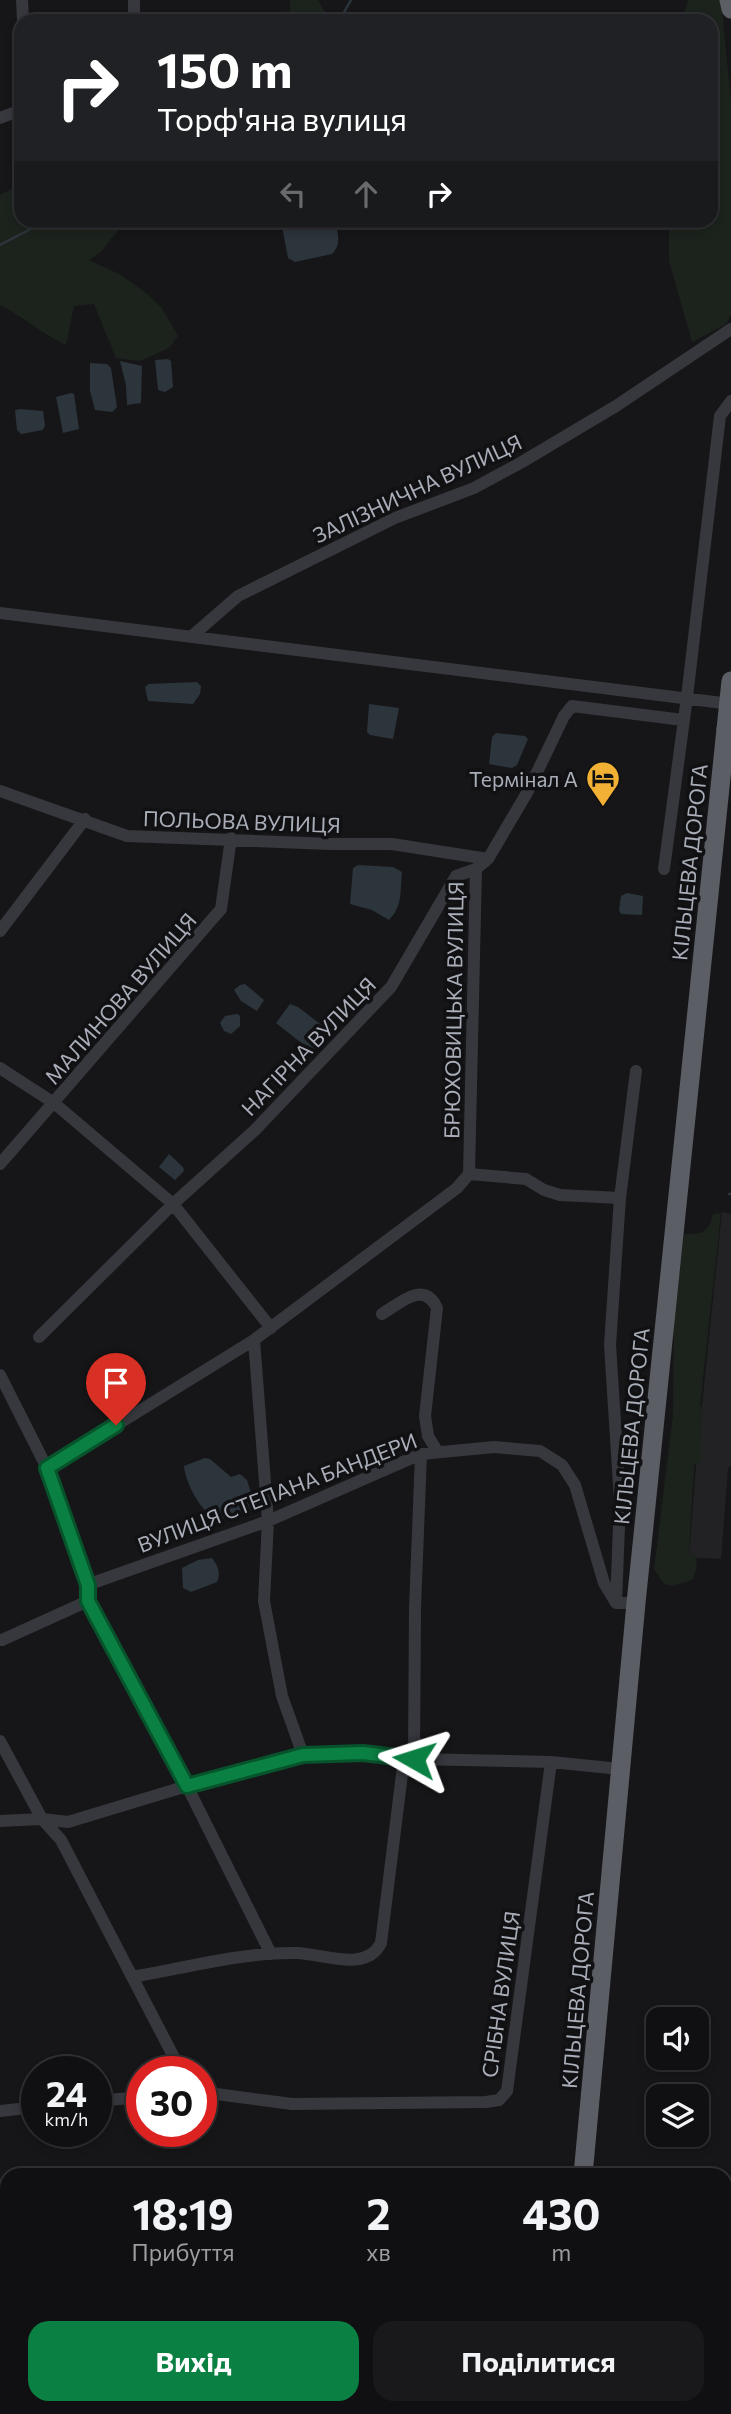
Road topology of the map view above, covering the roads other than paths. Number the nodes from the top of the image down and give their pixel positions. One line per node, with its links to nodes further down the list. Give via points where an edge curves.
1 (730, 0): 2 (highway)
2 (731, 9)
3 (731, 329): 6 (street, ЗАЛІЗНИЧНА ВУЛИЦЯ, via 522,462 238,596)
4 (731, 401): 8 (street, via 720,415)
5 (0, 613): 6 (street)
6 (192, 636): 8 (street)
7 (731, 681): 36 (highway, КІЛЬЦЕВА ДОРОГА, bridge)
8 (687, 698): 9 (street); 10 (street)
9 (731, 704)
10 (683, 720): 14 (street, БРЮХОВИЦЬКА ВУЛИЦЯ, via 572,706); 16 (street)
11 (0, 791): 12 (street, ПОЛЬОВА ВУЛИЦЯ)
12 (85, 819): 13 (street, ПОЛЬОВА ВУЛИЦЯ, via 127,836); 17 (street)
13 (231, 838): 14 (street, ПОЛЬОВА ВУЛИЦЯ, via 402,845); 20 (street, МАЛИНОВА ВУЛИЦЯ, via 221,909)
14 (488, 859): 15 (street, БРЮХОВИЦЬКА ВУЛИЦЯ)
15 (476, 869): 22 (street, БРЮХОВИЦЬКА ВУЛИЦЯ); 24 (street, НАГІРНА ВУЛИЦЯ, via 456,876 391,988 255,1130)
16 (663, 869)
17 (0, 931)
18 (0, 1068): 20 (street)
19 (636, 1071): 23 (street)
20 (54, 1103): 21 (street, МАЛИНОВА ВУЛИЦЯ); 24 (street)
21 (0, 1164)
22 (469, 1174): 23 (street, via 526,1179 560,1195); 26 (street, via 457,1188)
23 (620, 1198): 36 (street, via 610,1345)
24 (173, 1204): 26 (street); 27 (street, НАГІРНА ВУЛИЦЯ)
25 (382, 1314): 30 (street, via 415,1293 424,1294 437,1308 425,1416 428,1436)
26 (271, 1328): 28 (street)
27 (39, 1337)
28 (254, 1340): 32 (street); 33 (street)
29 (0, 1375): 32 (street)
30 (437, 1451): 31 (street, ВУЛИЦЯ СТЕПАНА БАНДЕРИ); 36 (street, ВУЛИЦЯ СТЕПАНА БАНДЕРИ, via 494,1447 540,1451 562,1465 575,1485 604,1583)
31 (421, 1454): 33 (street, ВУЛИЦЯ СТЕПАНА БАНДЕРИ); 40 (street)
32 (47, 1468): 34 (street)
33 (268, 1521): 34 (street, ВУЛИЦЯ СТЕПАНА БАНДЕРИ); 39 (street, via 264,1601 282,1696)
34 (88, 1585): 35 (street)
35 (88, 1601): 37 (street); 43 (street)
36 (626, 1603): 42 (highway, КІЛЬЦЕВА ДОРОГА)
37 (2, 1640)
38 (0, 1741): 44 (street)
39 (303, 1755): 40 (street, via 363,1753); 43 (street)
40 (409, 1758): 41 (street); 46 (street, via 376,1952 356,1960)
41 (551, 1762): 42 (street); 49 (street, СРІБНА ВУЛИЦЯ, via 507,2091 499,2100 292,2104)
42 (620, 1769): 52 (highway, КІЛЬЦЕВА ДОРОГА)
43 (187, 1786): 44 (street, via 68,1822); 46 (street)
44 (42, 1819): 45 (street); 47 (street, via 61,1840)
45 (0, 1821)
46 (271, 1954): 47 (street)
47 (132, 1977): 48 (street)
48 (173, 2056)
49 (217, 2094)
50 (21, 2110): 51 (street)
51 (0, 2112)
52 (584, 2168)

